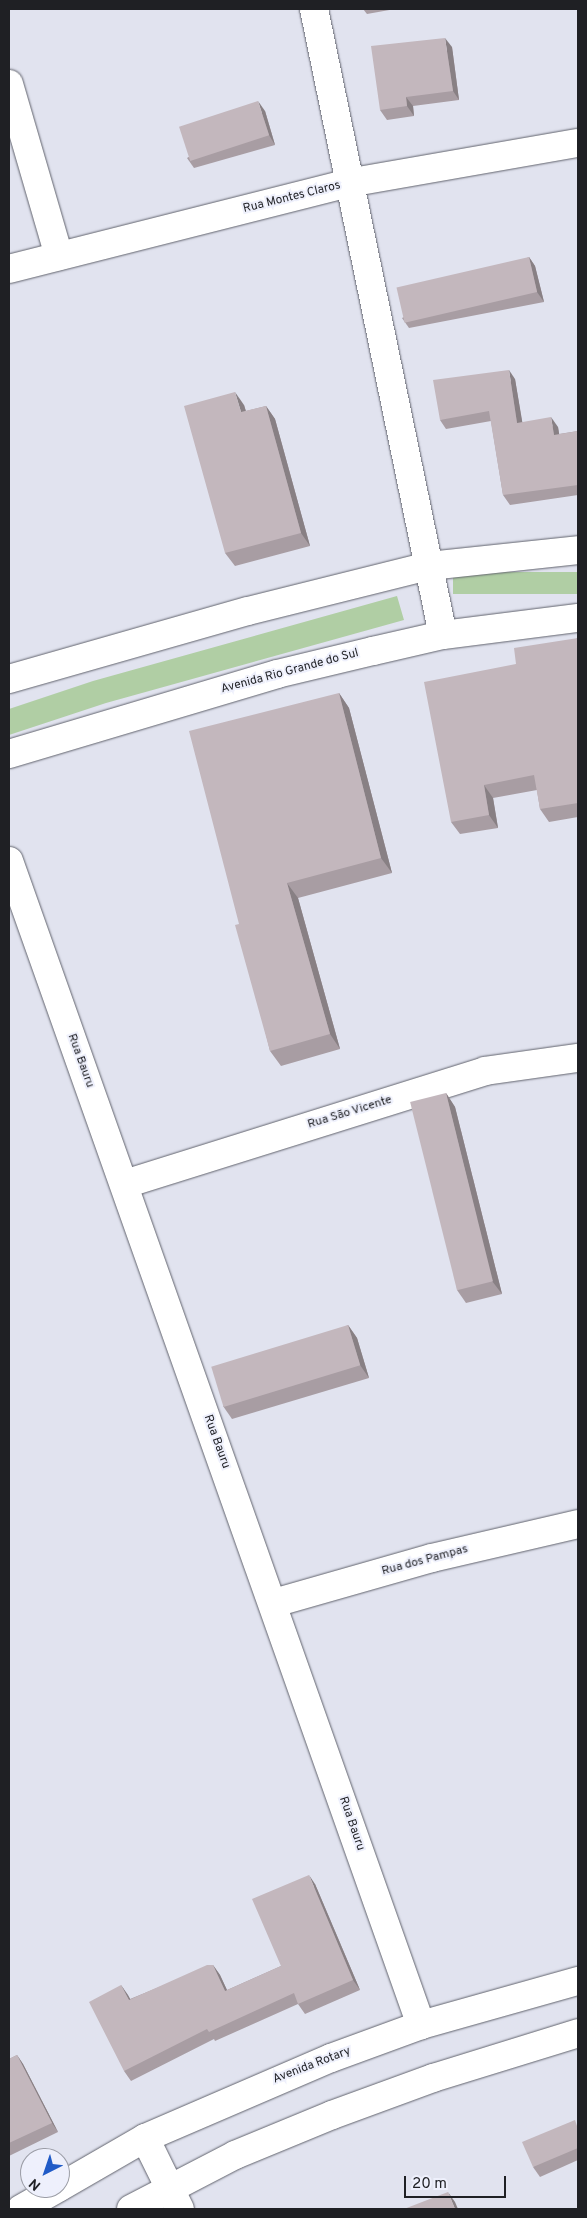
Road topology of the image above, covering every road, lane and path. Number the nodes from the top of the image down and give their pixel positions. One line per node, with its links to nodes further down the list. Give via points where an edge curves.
1 (314, 9): 4 (street)
2 (9, 84): 5 (street)
3 (578, 143): 4 (street, Rua Montes Claros)
4 (348, 183): 5 (street, Rua Montes Claros); 8 (street)
5 (59, 256): 6 (street, Rua Montes Claros)
6 (9, 269)
7 (578, 550): 8 (street)
8 (429, 566): 10 (street); 11 (street, via 248,611)
9 (578, 618): 10 (street, Avenida Rio Grande do Sul)
10 (443, 635): 12 (street, Avenida Rio Grande do Sul, via 277,674)
11 (9, 679)
12 (9, 754)
13 (9, 861): 15 (street, Rua Bauru)
14 (578, 1058): 15 (street, Rua São Vicente, via 485,1071)
15 (125, 1184): 17 (street, Rua Bauru)
16 (578, 1524): 17 (street, Rua dos Pampas, via 432,1558)
17 (274, 1603): 19 (street, Rua Bauru)
18 (578, 1980): 19 (street, Avenida Rotary)
19 (422, 2025): 21 (street, Avenida Rotary, via 242,2094)
20 (578, 2033): 24 (street, via 433,2078 332,2115 235,2155)
21 (145, 2138): 22 (street, Avenida Rotary); 24 (street)
22 (70, 2181)
23 (40, 2198): 25 (street, Avenida Rotary)
24 (175, 2199): 26 (street)
25 (21, 2209)
26 (131, 2209)

